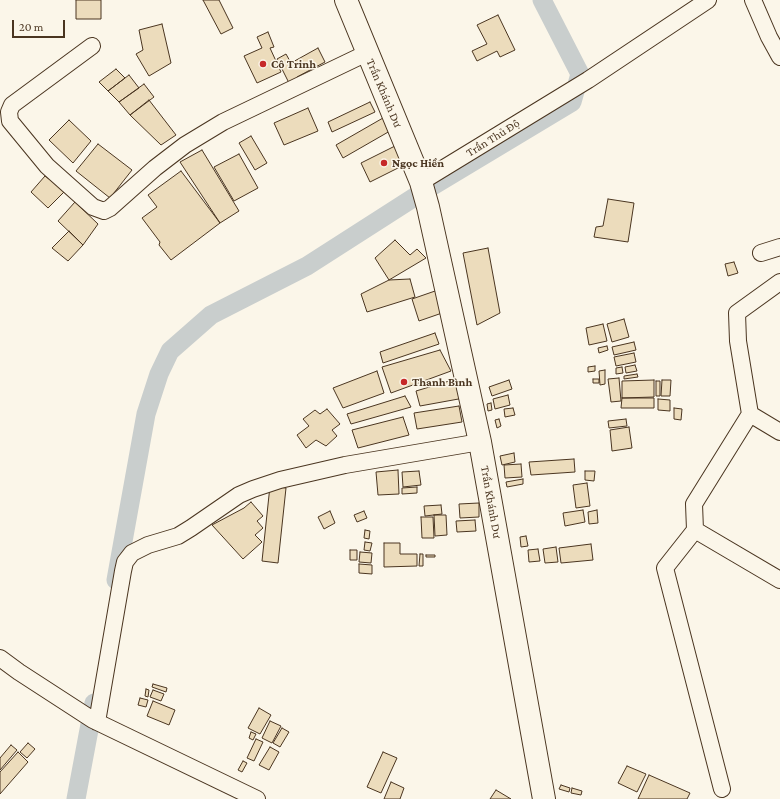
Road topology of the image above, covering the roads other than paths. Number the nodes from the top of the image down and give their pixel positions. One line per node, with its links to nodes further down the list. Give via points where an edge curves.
1 (346, 0): 5 (street, Trần Khánh Dư)
2 (708, 0): 7 (street, Trần Thủ Độ, via 588,80)
3 (753, 0): 6 (street)
4 (92, 46): 5 (street, via 12,105 9,112 10,121 47,166 93,207 104,211 154,168 223,122)
5 (367, 52): 7 (street, Trần Khánh Dư)
6 (780, 57)
7 (421, 184): 13 (street, Trần Khánh Dư)
8 (780, 247): 9 (street)
9 (761, 254)
10 (780, 282): 11 (street, via 737,313 738,341)
11 (750, 414): 12 (street); 14 (street, via 694,504)
12 (780, 432)
13 (480, 442): 17 (street, via 345,465 280,480 238,495 178,536 132,553 123,571); 20 (street, Trần Khánh Dư)
14 (695, 530): 15 (street); 18 (street, via 665,568)
15 (780, 580)
16 (0, 658): 17 (street)
17 (91, 719): 19 (street)
18 (722, 789)
19 (257, 799)
20 (544, 799)

